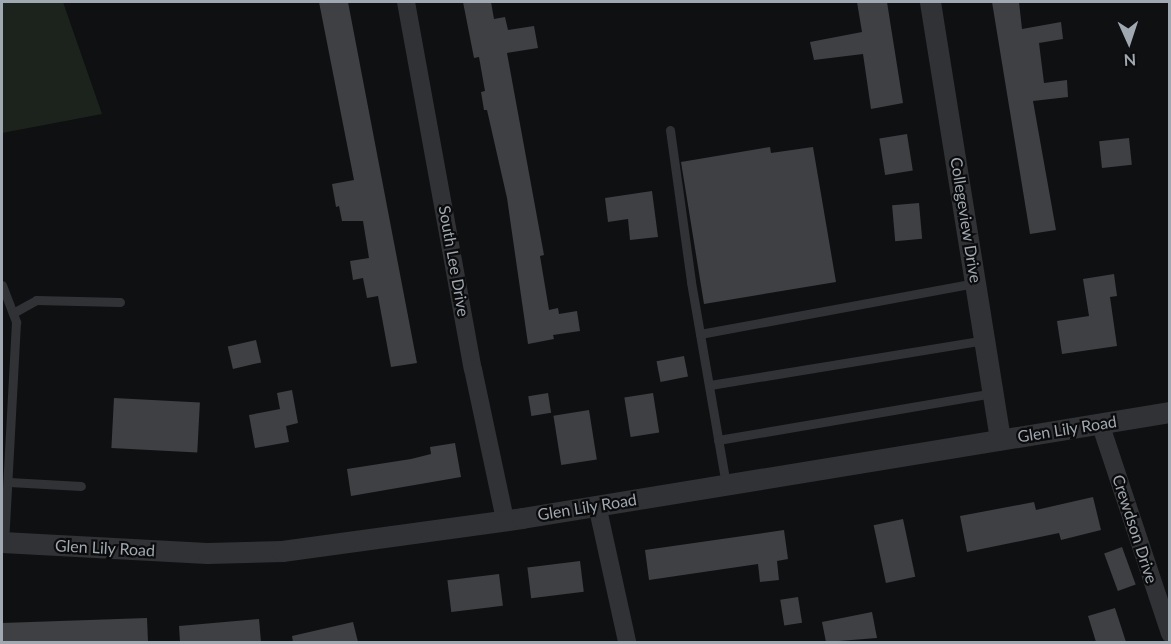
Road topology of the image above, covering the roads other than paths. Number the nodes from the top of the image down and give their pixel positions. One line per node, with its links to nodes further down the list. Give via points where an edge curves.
1 (406, 2): 20 (street, South Lee Drive, via 473,369)
2 (930, 2): 4 (street, Collegeview Drive)
3 (670, 130): 8 (lane)
4 (977, 283): 8 (lane); 9 (street, Collegeview Drive)
5 (2, 285): 7 (lane)
6 (120, 302): 7 (lane, via 36,300)
7 (13, 313): 16 (lane, via 16,322)
8 (700, 334): 10 (lane)
9 (986, 340): 10 (lane); 11 (street, Collegeview Drive)
10 (710, 385): 15 (lane)
11 (994, 393): 14 (street, Collegeview Drive); 15 (lane)
12 (1170, 412): 13 (street, Glen Lily Road)
13 (1100, 423): 14 (street, Glen Lily Road); 22 (street, Crewdson Drive)
14 (1000, 439): 17 (street, Glen Lily Road)
15 (718, 440): 17 (lane)
16 (9, 482): 18 (lane); 21 (lane)
17 (726, 484): 19 (street, Glen Lily Road)
18 (81, 486)
19 (597, 505): 20 (street, Glen Lily Road); 24 (street)
20 (506, 520): 21 (street, Glen Lily Road, via 275,552 207,553)
21 (3, 542)
22 (1164, 600): 23 (street, Crewdson Drive)
23 (1170, 634)
24 (627, 642)

